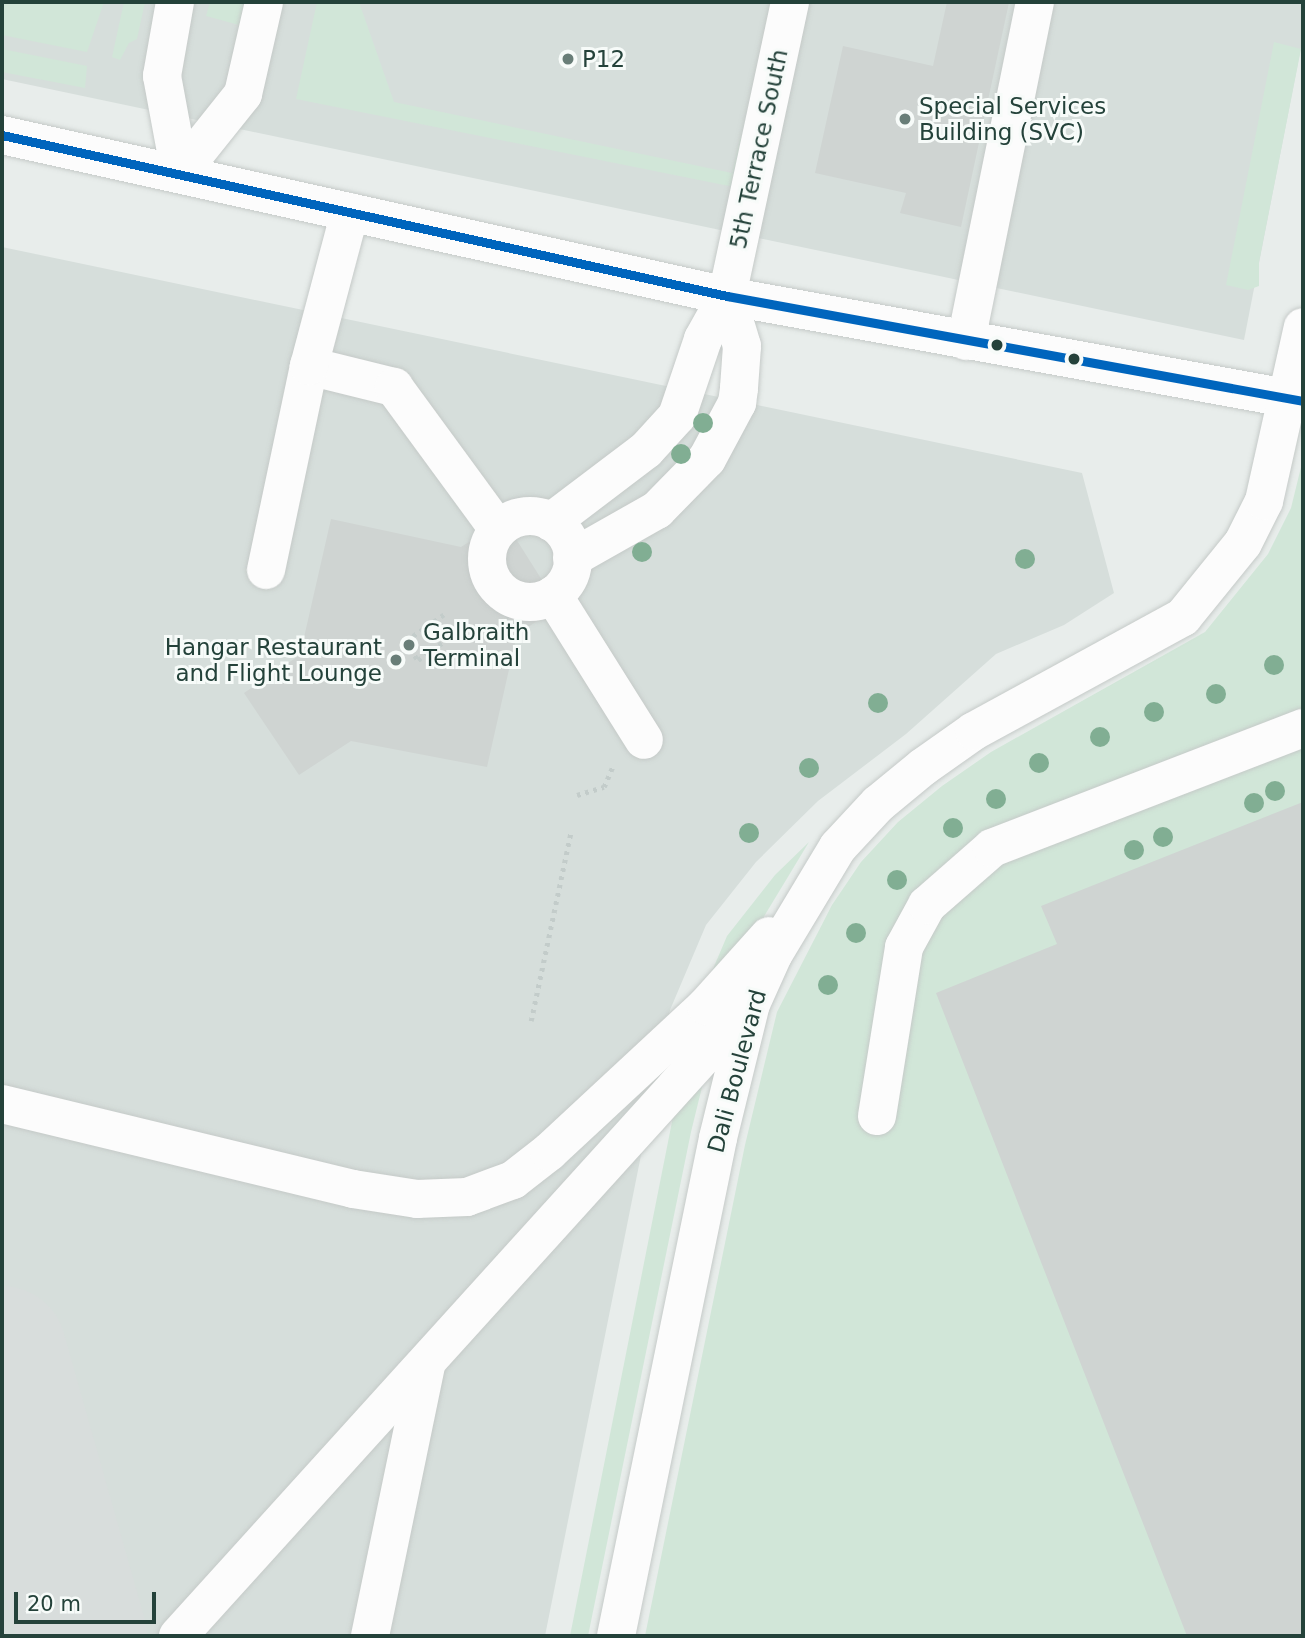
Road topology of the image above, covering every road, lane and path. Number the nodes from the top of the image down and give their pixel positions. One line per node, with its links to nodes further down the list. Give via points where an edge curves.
1 (176, 2): 6 (street, via 162,76)
2 (264, 2): 6 (street, via 243,94)
3 (790, 2): 8 (street, 5th Terrace South)
4 (1035, 2): 10 (street)
5 (2, 135): 6 (street)
6 (180, 173): 7 (street)
7 (350, 212): 8 (street); 11 (street)
8 (727, 296): 10 (street); 13 (street, via 703,340 683,404 663,436); 15 (street, via 741,346 739,388 737,403 707,459 657,510)
9 (1303, 327): 12 (street, Dali Boulevard)
10 (966, 341): 12 (street)
11 (310, 366): 14 (street, via 394,387); 16 (street)
12 (1296, 399): 27 (street, Dali Boulevard, via 1264,501 1243,543 1183,617 974,731 923,767 878,804 838,847)
13 (551, 522): 14 (street, via 523,516); 15 (street, via 566,537)
14 (498, 529): 18 (street, via 487,554 492,581 513,599 526,603)
15 (572, 558): 18 (street, via 567,579)
16 (266, 570)
17 (492, 594): 21 (path)
18 (553, 595): 23 (street)
19 (444, 615): 20 (path, via 405,642 418,660)
20 (453, 635)
21 (523, 636)
22 (1303, 728): 31 (street, via 992,848 927,905 904,947)
23 (644, 740)
24 (609, 760): 25 (path, via 611,774 604,786)
25 (578, 795)
26 (571, 831): 29 (path)
27 (808, 892): 28 (street, Dali Boulevard); 30 (street, via 706,1006 549,1152 513,1181 467,1197 417,1199 353,1189)
28 (751, 1004): 32 (street); 35 (street, Dali Boulevard, via 718,1138)
29 (531, 1021)
30 (2, 1104)
31 (877, 1116)
32 (426, 1364): 33 (street); 34 (street)
33 (178, 1636)
34 (370, 1636)
35 (616, 1636)

